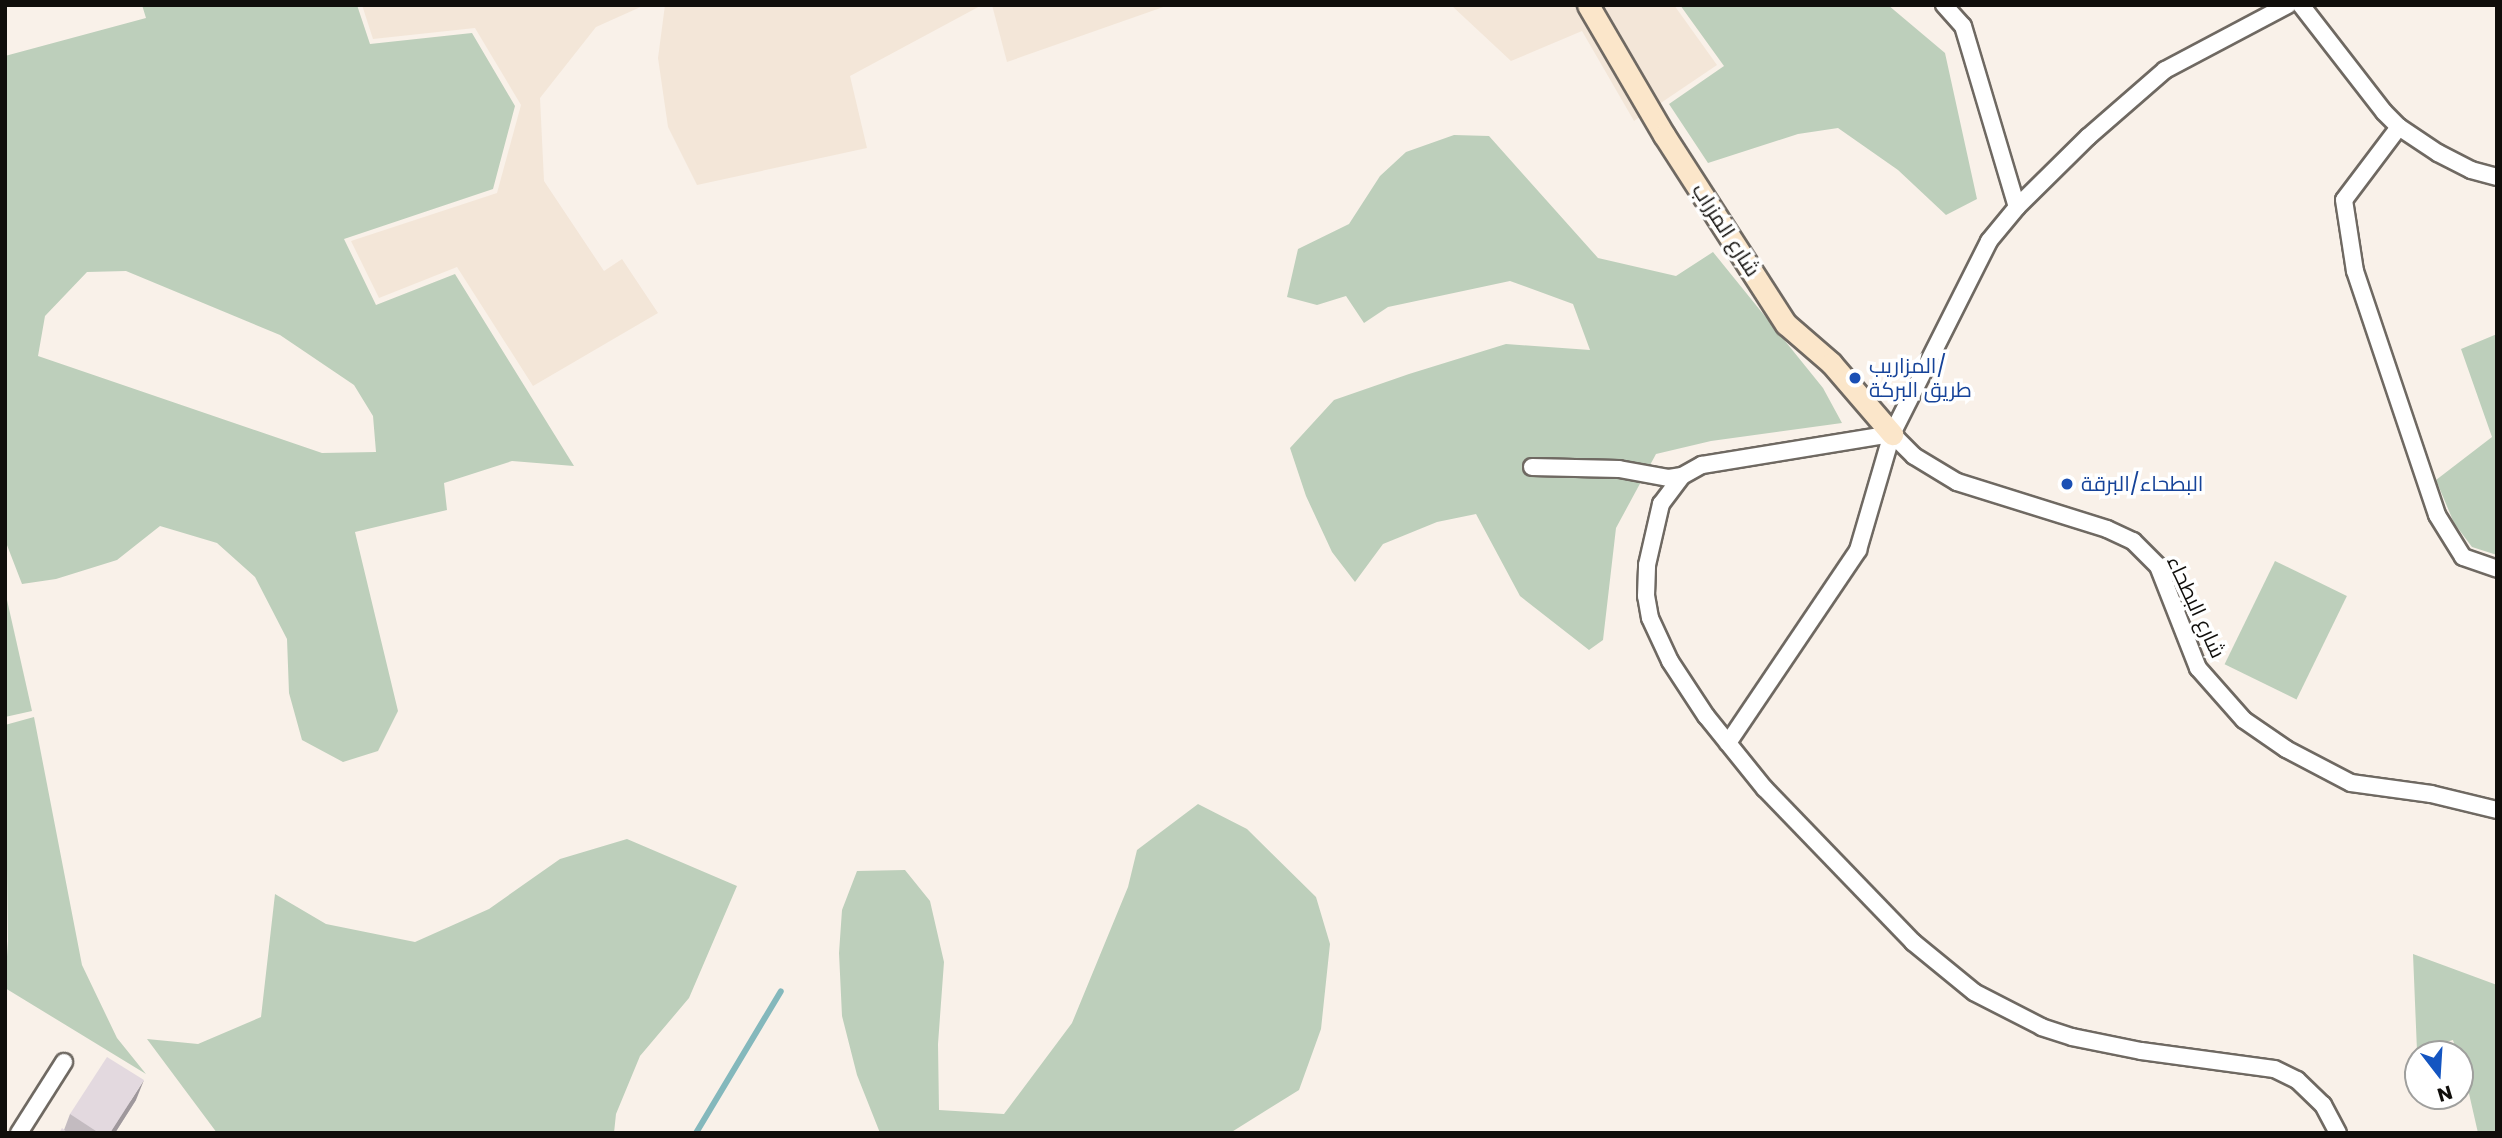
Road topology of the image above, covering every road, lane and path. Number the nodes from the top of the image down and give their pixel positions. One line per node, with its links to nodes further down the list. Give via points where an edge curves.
1 (1588, 5): 8 (street, شارع المزراب, via 1664,135 1786,324 1831,363)
2 (1944, 5): 7 (street, via 1963,26)
3 (2288, 5): 7 (street, via 2165,70)
4 (2301, 5): 5 (street)
5 (2399, 127): 6 (street, via 2470,170); 11 (street, via 2344,200 2355,271 2437,514 2463,557)
6 (2497, 177)
7 (2017, 207): 8 (street, via 1989,241)
8 (1892, 434): 10 (street, via 1702,465); 12 (street, via 1858,550); 13 (street, شارع البطحاء, via 1914,456 1957,482 2133,541 2158,566 2198,668 2244,720 2286,749 2351,783 2431,794)
9 (1532, 467): 10 (street)
10 (1682, 476): 12 (street, via 1661,504 1647,565 1646,596 1650,618 1670,662)
11 (2497, 569)
12 (1728, 743): 16 (street, via 1765,789 1913,942 1974,992 2072,1037 2274,1069 2297,1080 2323,1105)
13 (2497, 810)
14 (64, 1062): 15 (street)
15 (19, 1133)
16 (2337, 1133)

